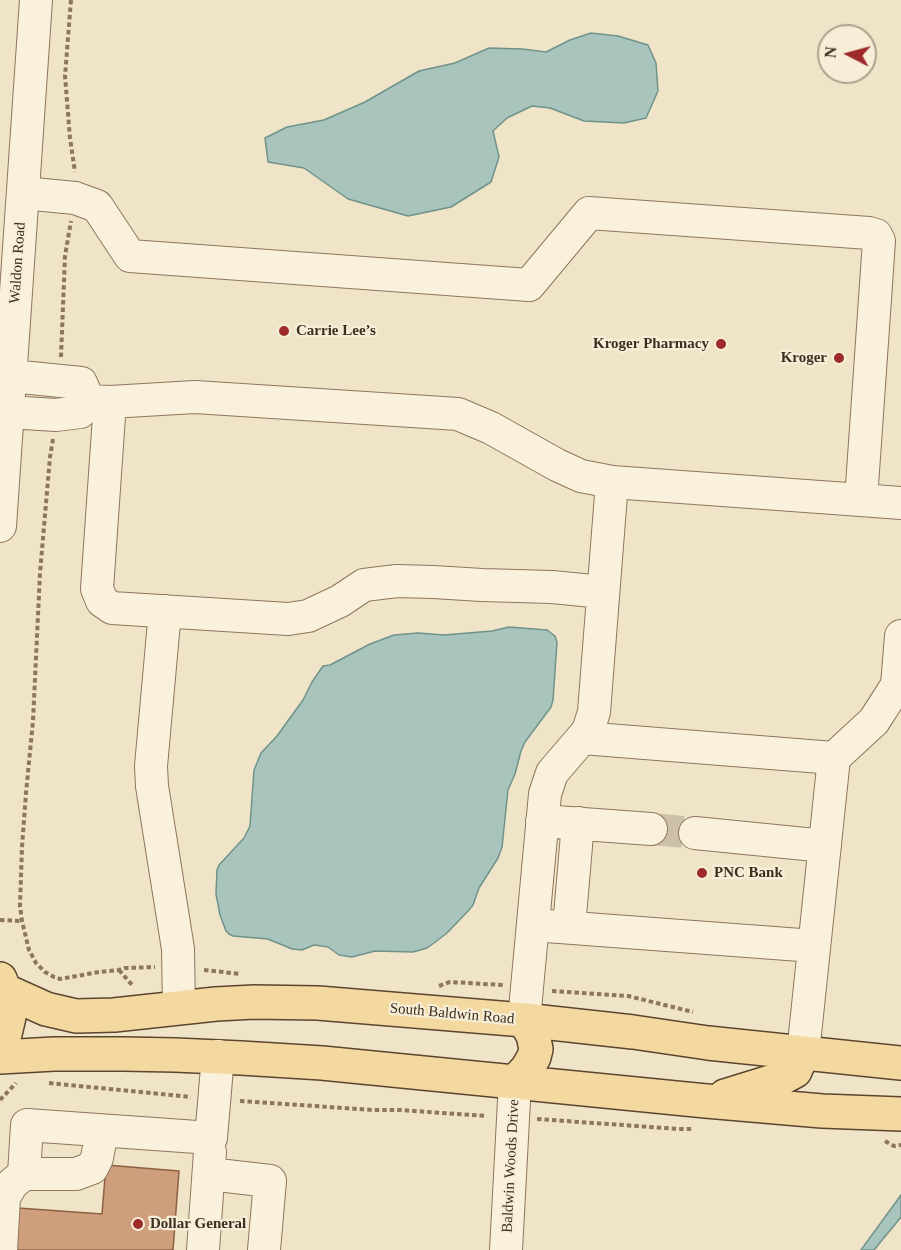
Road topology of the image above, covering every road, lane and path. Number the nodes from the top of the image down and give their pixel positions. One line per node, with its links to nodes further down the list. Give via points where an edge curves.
1 (36, 0): 4 (street, Waldon Road)
2 (71, 0): 3 (path, via 65,76)
3 (75, 187): 4 (street); 6 (path, via 66,256); 11 (street, via 97,206 130,256 528,285 590,213 876,235 879,241)
4 (14, 190): 5 (street, Waldon Road)
5 (11, 376): 6 (street); 8 (street, Waldon Road)
6 (60, 381): 7 (street, via 81,383)
7 (100, 401): 9 (street, via 80,412); 10 (street, via 195,397 458,414 581,476); 15 (street, via 97,589 102,601 112,608)
8 (8, 412): 9 (street); 13 (street, Waldon Road)
9 (57, 415): 25 (path, via 40,573 21,871)
10 (612, 482): 11 (street); 14 (street)
11 (861, 500): 12 (street)
12 (901, 503)
13 (0, 526)
14 (603, 592): 15 (street, via 397,581 364,585 308,616 288,619); 17 (street, via 594,712)
15 (165, 611): 29 (street, via 151,766)
16 (901, 636): 18 (street, via 897,685 874,721)
17 (582, 738): 18 (street); 19 (street, via 552,773)
18 (834, 758): 23 (street)
19 (542, 821): 20 (street); 26 (street)
20 (578, 824): 21 (street); 27 (street)
21 (651, 829)
22 (695, 833): 23 (street)
23 (825, 846): 28 (street)
24 (0, 920): 25 (path)
25 (22, 921): 29 (path, via 36,963 60,979 125,968)
26 (533, 925): 27 (street); 33 (street)
27 (569, 927): 28 (street)
28 (814, 946): 35 (street)
29 (179, 967): 30 (path); 32 (street)
30 (217, 971)
31 (3, 985): 32 (main road, South Baldwin Road, via 46,1009 76,1016); 34 (main road, via 9,1000 9,1017)
32 (179, 1008): 33 (main road, South Baldwin Road, via 254,1002 318,1003)
33 (524, 1020): 35 (main road, South Baldwin Road); 41 (main road, via 536,1049)
34 (0, 1043)
35 (803, 1053): 38 (main road, South Baldwin Road); 44 (main road, via 795,1071)
36 (218, 1056): 37 (main road); 41 (main road); 42 (street)
37 (0, 1057)
38 (901, 1063)
39 (23, 1080): 43 (path)
40 (44, 1082): 42 (path)
41 (515, 1082): 44 (main road); 45 (street, Baldwin Woods Drive)
42 (214, 1098): 45 (path); 48 (street)
43 (0, 1100)
44 (704, 1114): 45 (path, via 679,1129); 46 (main road, via 822,1111)
45 (513, 1117): 55 (street, Baldwin Woods Drive)
46 (892, 1126): 49 (path, via 894,1146)
47 (102, 1131): 48 (street); 50 (street, via 92,1168 76,1174); 50 (street, via 27,1125)
48 (211, 1138): 51 (street)
49 (901, 1145)
50 (24, 1174): 52 (street, via 4,1197)
51 (208, 1174): 53 (street); 54 (street, via 270,1181)
52 (1, 1250)
53 (203, 1250)
54 (264, 1250)
55 (506, 1250)

